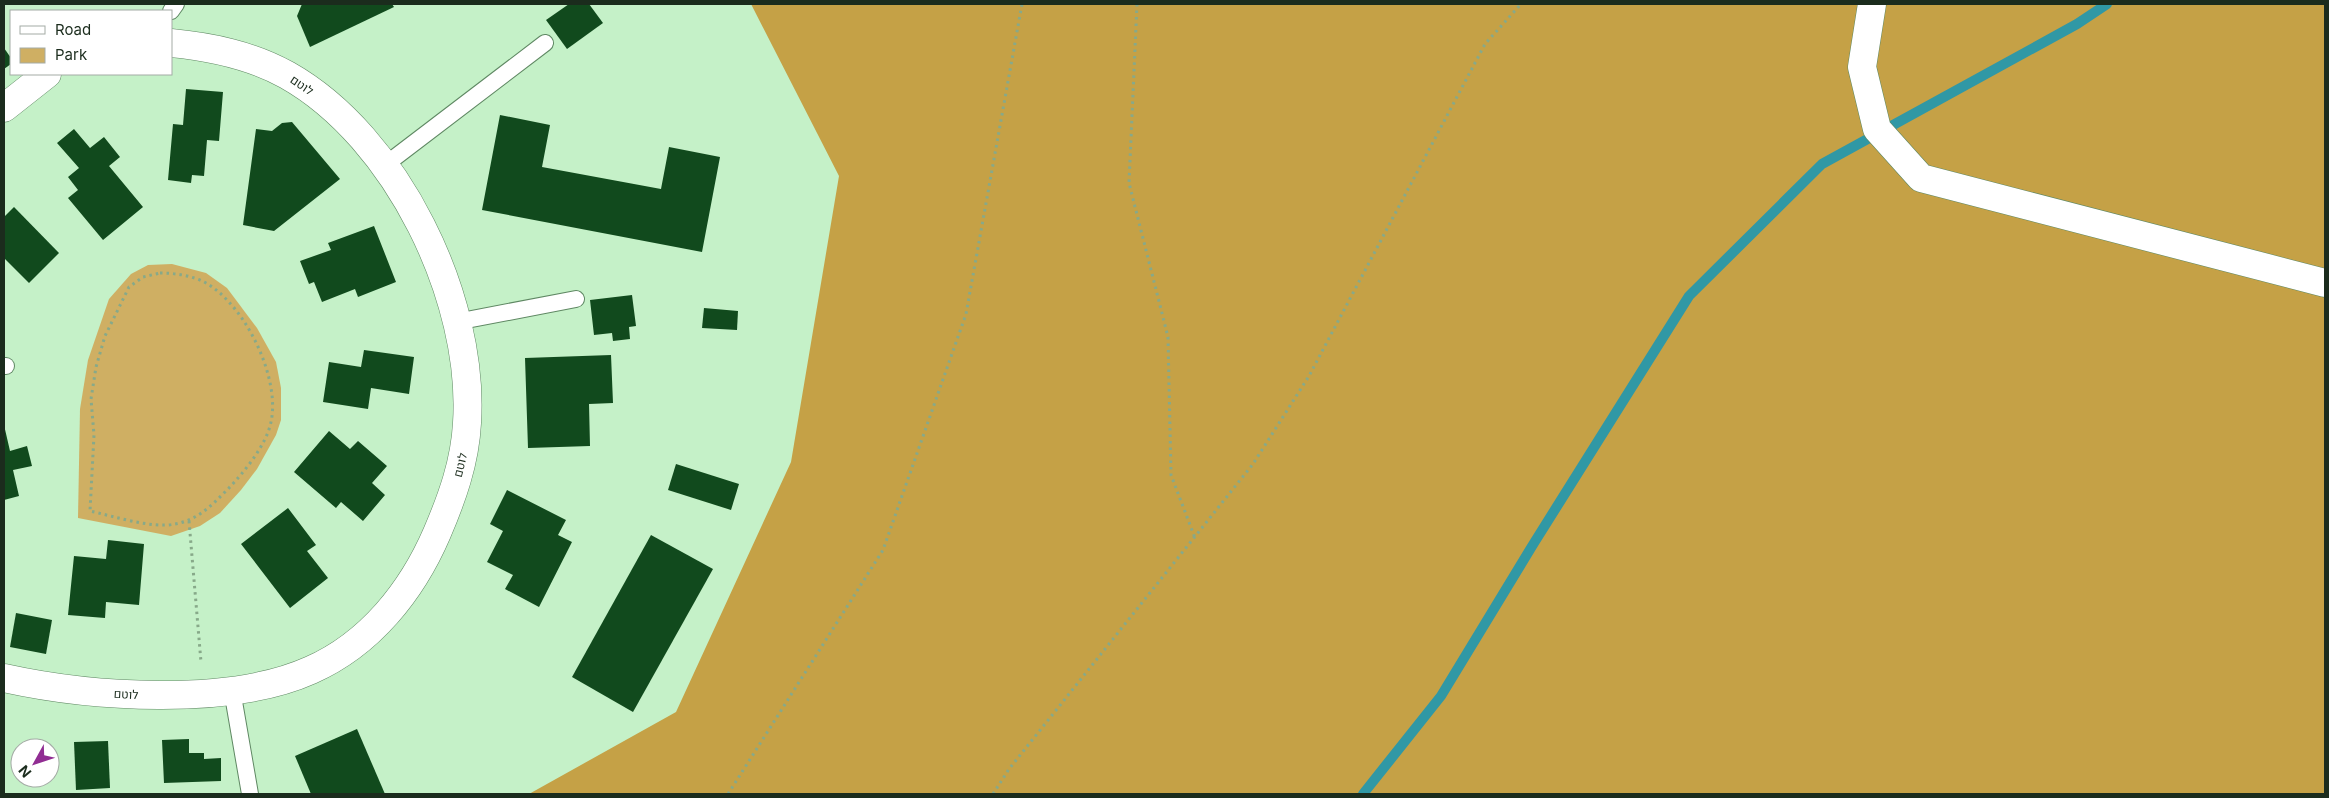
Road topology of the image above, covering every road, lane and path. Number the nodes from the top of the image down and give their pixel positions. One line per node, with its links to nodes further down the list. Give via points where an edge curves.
1 (1022, 4): 19 (path, via 966,314 882,550)
2 (1136, 4): 14 (path, via 1129,183 1168,337 1171,475)
3 (1520, 4): 14 (path, via 1485,44 1309,376 1253,464)
4 (1872, 4): 10 (street, via 1862,67 1876,129 1921,178)
5 (172, 43): 9 (street, לוטם, via 209,47 249,58 287,75 350,123)
6 (544, 44): 9 (lane)
7 (46, 75): 8 (street)
8 (4, 108)
9 (385, 166): 12 (street, לוטם, via 399,185 435,254)
10 (2325, 283)
11 (576, 298): 12 (lane)
12 (456, 322): 16 (street, לוטם, via 468,396 464,449 459,474 440,525 411,582 374,628 333,659 290,678)
13 (189, 521): 13 (path, via 205,512 253,457 271,423 272,388 260,351 230,305 201,281 177,273 160,273 143,277 129,287 105,336 91,399 94,435 90,511 160,525); 17 (path)
14 (1195, 538): 20 (path, via 1009,769)
15 (4, 678): 17 (street, לוטם, via 117,694)
16 (232, 690): 17 (street, לוטם); 18 (lane)
17 (204, 693)
18 (250, 794)
19 (728, 794)
20 (993, 794)

